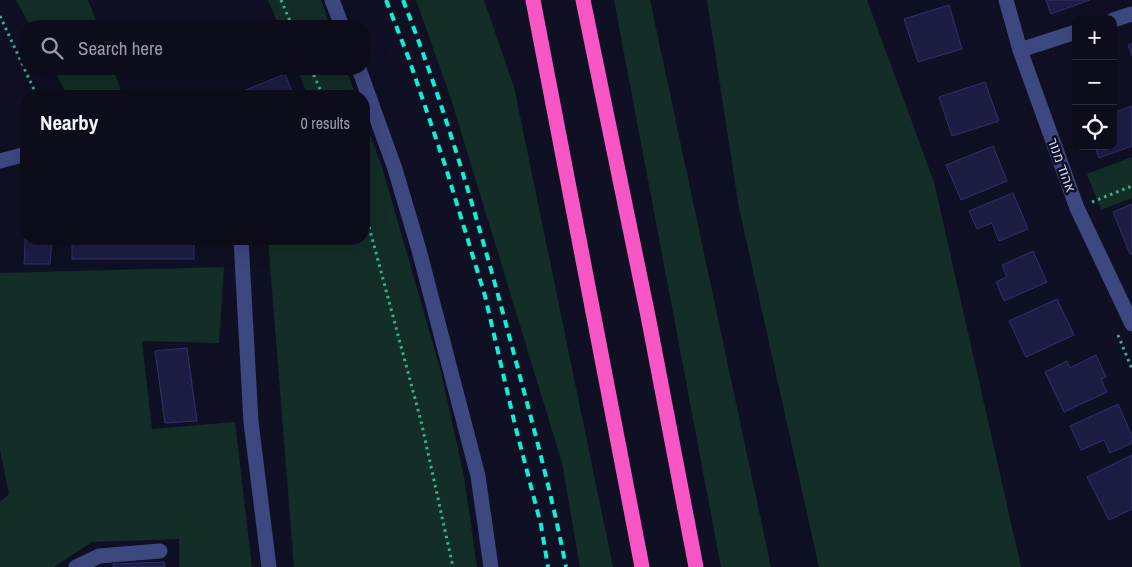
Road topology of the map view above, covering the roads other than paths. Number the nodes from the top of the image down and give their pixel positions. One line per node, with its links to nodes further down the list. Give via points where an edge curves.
1 (332, 0): 7 (street)
2 (534, 0): 21 (highway)
3 (583, 0): 22 (highway)
4 (1006, 0): 9 (street, אהוד מנור)
5 (1132, 14): 6 (street)
6 (1117, 19)
7 (340, 20)
8 (1072, 33): 9 (street)
9 (1020, 50): 16 (street, אהוד מנור, via 1078,208)
10 (361, 75): 11 (street)
11 (367, 90)
12 (370, 100): 20 (street, via 419,250 478,476)
13 (20, 156): 14 (street)
14 (0, 161)
15 (242, 245): 19 (street, via 250,414)
16 (1132, 324)
17 (160, 551): 18 (street, via 99,556)
18 (76, 567)
19 (269, 567)
20 (491, 567)
21 (642, 567)
22 (696, 567)

